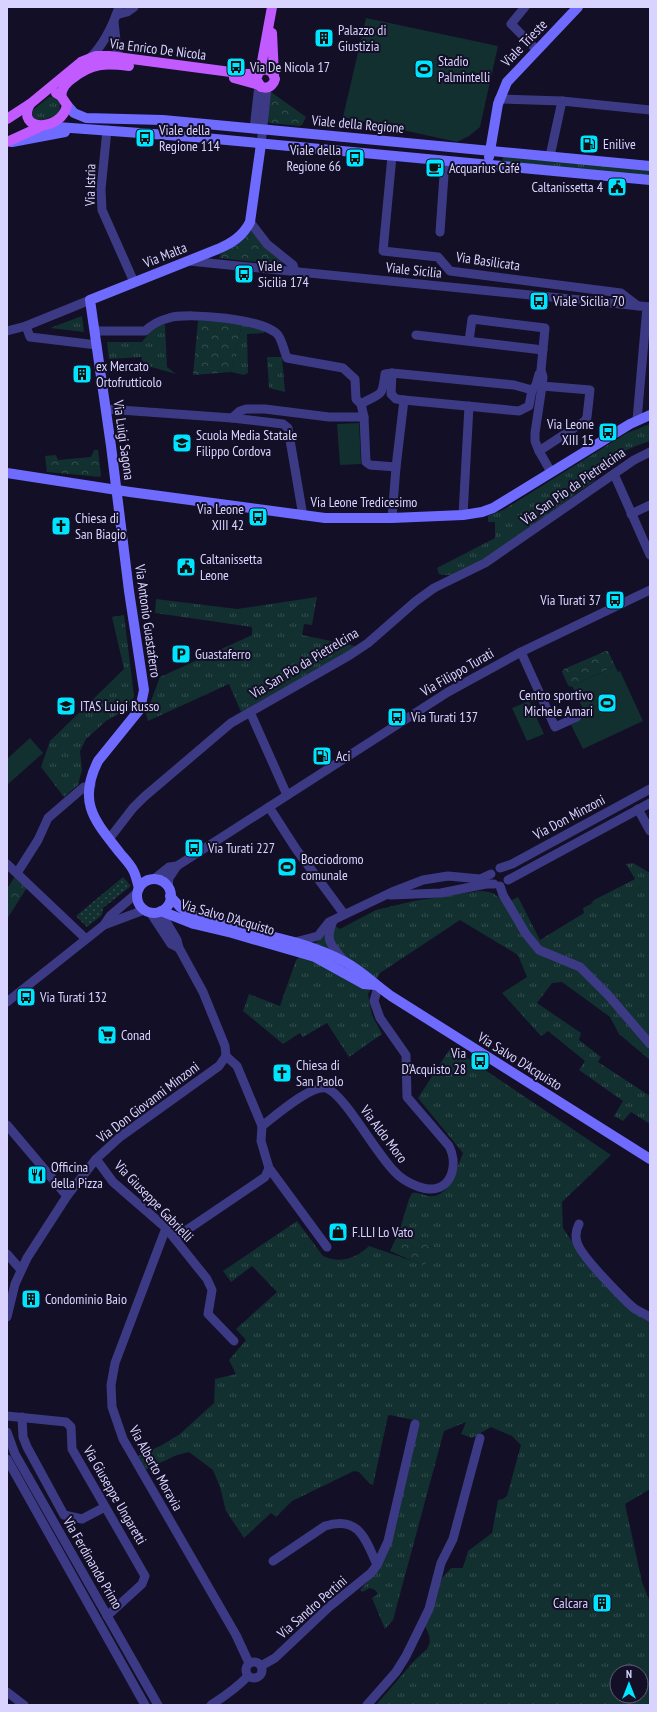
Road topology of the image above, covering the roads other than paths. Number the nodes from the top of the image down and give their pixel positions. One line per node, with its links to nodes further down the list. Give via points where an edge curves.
1 (134, 7): 5 (street)
2 (525, 7): 6 (street, via 510,24)
3 (578, 7): 6 (street, Viale Trieste)
4 (272, 12): 9 (main road); 10 (main road)
5 (117, 14): 7 (street, via 101,45); 8 (street, via 117,50)
6 (537, 50): 14 (street, Viale Trieste, via 507,82)
7 (90, 58): 8 (main road, Via Enrico De Nicola); 12 (main road, Via Enrico De Nicola, via 81,62)
8 (120, 58): 9 (main road, Via Enrico De Nicola, via 246,74)
9 (258, 72): 10 (main road, via 268,69); 11 (main road, via 256,79)
10 (274, 74): 11 (main road, via 274,82)
11 (262, 86): 13 (main road, Via Enrico De Nicola, via 235,78 102,64 80,72 65,85); 23 (street)
12 (44, 93): 13 (main road, via 55,92); 16 (main road)
13 (62, 96): 17 (main road)
14 (499, 99): 15 (street); 29 (street, Viale Trieste)
15 (562, 102): 18 (street); 33 (street)
16 (30, 104): 19 (main road); 21 (main road, via 27,108 28,119)
17 (67, 105): 20 (street, Viale della Regione, via 74,113 86,118); 21 (main road, via 60,119)
18 (650, 110)
19 (7, 119)
20 (196, 123): 23 (street, Viale della Regione); 25 (street)
21 (43, 126): 22 (street); 27 (main road)
22 (85, 129): 24 (street, Viale della Regione); 27 (street)
23 (258, 129): 26 (street, Viale della Regione); 28 (street)
24 (107, 130): 25 (street, Viale della Regione); 43 (street, Via Istria, via 101,189 102,210)
25 (194, 137): 28 (street, Viale della Regione)
26 (365, 139): 29 (street, Viale della Regione); 31 (street)
27 (7, 143)
28 (261, 144): 31 (street, Viale della Regione); 39 (street, Via Malta)
29 (490, 151): 30 (street, Viale della Regione); 35 (street, Viale Trieste)
30 (503, 152): 33 (street, Viale della Regione); 36 (street)
31 (363, 153): 32 (street, Viale della Regione)
32 (392, 156): 34 (street, Viale della Regione); 45 (street, Via Basilicata, via 383,251 438,257 450,271 621,293)
33 (550, 156): 37 (street, Viale della Regione)
34 (445, 161): 35 (street, Viale della Regione); 40 (street)
35 (488, 164): 36 (street, Viale della Regione)
36 (502, 166): 38 (street, Viale della Regione)
37 (650, 166)
38 (650, 180)
39 (250, 222): 41 (street, Via Malta, via 237,239); 42 (street, via 267,244 293,265)
40 (440, 232)
41 (189, 261): 42 (street, Viale Sicilia); 43 (street, Via Malta)
42 (295, 272): 45 (street, Viale Sicilia)
43 (134, 282): 44 (street, Via Malta)
44 (90, 300): 46 (street, Via Malta); 48 (street, Via Luigi Sagona)
45 (645, 306): 64 (street)
46 (26, 326): 47 (street, Via Malta); 51 (street, via 30,337)
47 (7, 331)
48 (95, 331): 51 (street, Via Luigi Sagona); 58 (street, via 145,331 170,317 201,316 245,320 278,334 287,358 346,370 355,379 356,399)
49 (416, 335): 50 (street)
50 (469, 341): 52 (street); 52 (street, via 472,319 545,328)
51 (97, 345): 60 (street, Via Luigi Sagona)
52 (543, 350): 53 (street)
53 (541, 370): 55 (street); 56 (street)
54 (392, 373): 56 (street, via 514,385); 57 (street, via 391,394 396,399); 58 (street, via 386,374 383,391)
55 (542, 386): 65 (street, via 534,433); 65 (street, via 590,390 585,421)
56 (532, 390): 59 (street, via 529,406 519,411)
57 (404, 400): 59 (street); 67 (street)
58 (361, 404): 62 (street)
59 (469, 406): 74 (street)
60 (106, 409): 63 (street); 71 (street, Via Luigi Sagona)
61 (650, 415): 64 (street, Via Leone Tredicesimo)
62 (364, 417): 63 (street, via 329,417 246,409); 67 (street, via 366,462 370,465)
63 (232, 418): 75 (street, via 280,422 286,426)
64 (636, 420): 68 (street, Via Leone Tredicesimo)
65 (539, 451): 68 (street)
66 (650, 452): 70 (street, Via San Pio da Pietrelcina)
67 (396, 467): 76 (street)
68 (552, 472): 74 (street, Via Leone Tredicesimo, via 493,508)
69 (7, 473): 71 (street, Via Leone Tredicesimo)
70 (614, 474): 73 (street); 80 (street, Via San Pio da Pietrelcina, via 485,563 434,588 350,655)
71 (116, 490): 75 (street, Via Leone Tredicesimo); 82 (street, Via Antonio Guastaferro, via 144,690 140,709 98,761 92,774)
72 (650, 505): 73 (street)
73 (631, 514): 77 (street)
74 (463, 515): 76 (street, Via Leone Tredicesimo)
75 (303, 516): 76 (street, Via Leone Tredicesimo, via 341,519)
76 (392, 518)
77 (650, 555)
78 (650, 590): 79 (street, Via Filippo Turati)
79 (521, 652): 81 (street, via 555,727); 84 (street, Via Filippo Turati, via 448,692)
80 (250, 712): 84 (street); 89 (street, Via San Pio da Pietrelcina, via 223,730 144,797)
81 (577, 717)
82 (91, 785): 89 (street, Via Antonio Guastaferro, via 90,810); 94 (street, via 84,787 48,818 38,840)
83 (650, 789): 92 (street, Via Don Minzoni, via 512,864)
84 (287, 795): 86 (street, Via Filippo Turati)
85 (650, 802): 87 (street, Via Don Minzoni)
86 (269, 807): 91 (street, Via Filippo Turati); 102 (street)
87 (638, 809): 88 (street); 97 (street, Via Don Minzoni)
88 (650, 832)
89 (109, 839): 93 (street, Via Antonio Guastaferro)
90 (7, 864): 94 (street)
91 (177, 866): 96 (street, Via Filippo Turati); 99 (street, via 169,878)
92 (500, 868): 95 (street, Via Don Minzoni); 97 (street, via 508,874)
93 (133, 870): 96 (street); 98 (street)
94 (17, 873): 107 (street)
95 (491, 874): 97 (street, via 491,880); 100 (street, Via Don Minzoni, via 480,879 448,876 422,880)
96 (152, 879): 98 (street, via 142,884); 99 (street, via 159,880)
97 (501, 884): 100 (street, Via Don Minzoni); 113 (street, via 503,895 526,934 539,950 580,967)
98 (138, 890): 101 (street, via 138,902); 104 (street)
99 (169, 891): 101 (street, via 168,905); 108 (street, Via Salvo D'Acquisto, via 184,910 197,916)
100 (384, 896): 102 (street, Via Don Minzoni)
101 (154, 911): 104 (street); 109 (street, Via Salvo D'Acquisto, via 194,924); 114 (street, via 171,944 179,948 203,992 225,1046)
102 (344, 914): 103 (street, Via Don Minzoni)
103 (334, 920): 105 (street); 106 (street, Via Don Minzoni, via 329,922)
104 (104, 925): 107 (street)
105 (328, 934): 109 (street); 110 (street, via 330,943)
106 (318, 936): 108 (street); 109 (street)
107 (86, 939): 112 (street)
108 (295, 942): 109 (street, Via Salvo D'Acquisto)
109 (316, 953): 110 (street, Via Salvo D'Acquisto); 111 (street, Via Salvo D'Acquisto, via 364,984)
110 (344, 961): 111 (street, Via Salvo D'Acquisto, via 366,975)
111 (377, 986): 116 (street, Via Aldo Moro, via 374,1001 380,1018 406,1055 407,1097 452,1153 454,1168 447,1181 437,1188 430,1189 397,1175 340,1098 326,1088 308,1092); 118 (street, Via Salvo D'Acquisto)
112 (7, 1002)
113 (650, 1044)
114 (226, 1056): 116 (street, via 237,1066); 117 (street, Via Don Giovanni Minzoni, via 219,1066 120,1137)
115 (7, 1124): 120 (street)
116 (262, 1126): 119 (street, via 261,1141)
117 (96, 1159): 120 (street, Via Don Giovanni Minzoni); 122 (street, Via Giuseppe Gabrielli, via 113,1182)
118 (650, 1159)
119 (269, 1168): 123 (street, via 265,1177); 124 (street)
120 (67, 1196): 126 (street, Via Don Giovanni Minzoni)
121 (579, 1224): 128 (street, via 576,1230 577,1242 586,1256 628,1303)
122 (166, 1228): 123 (street, Via Giuseppe Gabrielli); 145 (street, Via Alberto Moravia, via 118,1352 111,1385 112,1407 123,1439 236,1635)
123 (175, 1238): 129 (street, Via Giuseppe Gabrielli, via 207,1279 212,1290 208,1314)
124 (327, 1247)
125 (7, 1254): 126 (street)
126 (21, 1270): 127 (street, Via Don Giovanni Minzoni)
127 (7, 1317)
128 (650, 1317)
129 (234, 1341)
130 (7, 1412): 131 (street)
131 (15, 1416): 136 (street, Via Giuseppe Ungaretti, via 69,1424 72,1449); 136 (street, via 27,1447 64,1515 82,1519)
132 (415, 1424): 140 (street, Via Sandro Pertini, via 388,1541)
133 (7, 1432): 137 (street, Via Ferdinando Primo)
134 (480, 1438): 153 (street, via 453,1539 442,1563 426,1616 396,1672)
135 (7, 1459): 137 (street, Via Ferdinando Primo)
136 (105, 1507): 143 (street, Via Giuseppe Ungaretti, via 145,1576 142,1584)
137 (42, 1511): 138 (street, Via Ferdinando Primo)
138 (49, 1523): 141 (street, Via Ferdinando Primo); 142 (street, Via Ferdinando Primo)
139 (273, 1561): 140 (street, via 325,1526 345,1523 360,1531)
140 (377, 1565): 146 (street, Via Sandro Pertini, via 371,1573 329,1606 275,1658)
141 (97, 1598): 142 (street); 143 (street, Via Ferdinando Primo)
142 (87, 1604): 144 (street, Via Ferdinando Primo)
143 (110, 1620): 144 (street); 151 (street, Via Ferdinando Primo)
144 (102, 1630): 150 (street, Via Ferdinando Primo)
145 (249, 1663): 146 (street, via 256,1662); 147 (street, via 246,1668)
146 (261, 1666): 147 (street, Via Sandro Pertini, via 259,1676)
147 (248, 1676): 152 (street, Via Sandro Pertini, via 229,1694)
148 (7, 1692): 149 (street)
149 (24, 1705)
150 (145, 1705)
151 (158, 1705)
152 (211, 1705)
153 (367, 1705)

